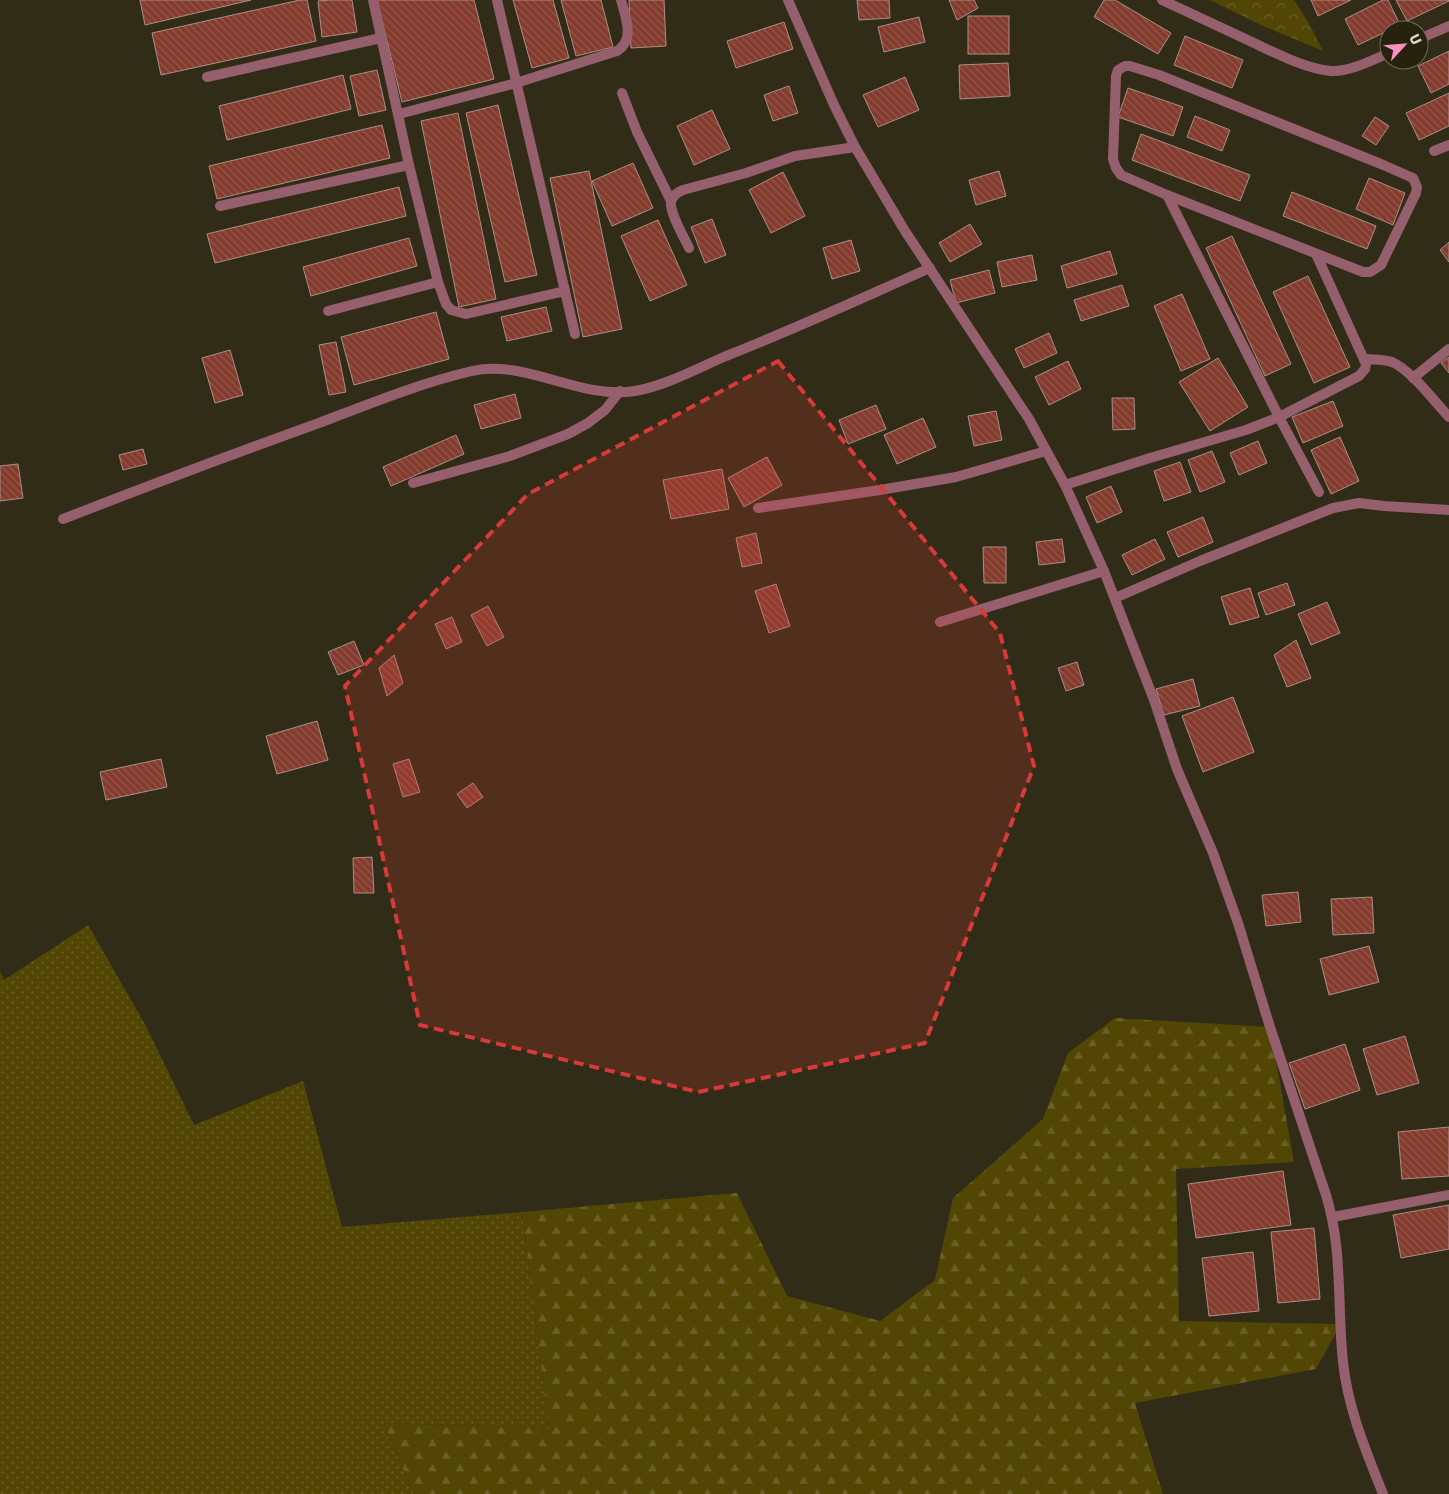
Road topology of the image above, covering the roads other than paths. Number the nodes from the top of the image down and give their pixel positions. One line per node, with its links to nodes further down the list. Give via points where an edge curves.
1 (373, 0): 8 (street)
2 (497, 0): 11 (street)
3 (621, 0): 11 (street, via 628,36 624,47)
4 (788, 0): 15 (street)
5 (1162, 0): 9 (street, via 1315,68 1344,69)
6 (1449, 26): 7 (street)
7 (1429, 35)
8 (381, 38): 10 (street); 13 (street)
9 (1379, 56)
10 (207, 77)
11 (516, 83): 13 (street); 25 (street)
12 (622, 92): 19 (street, via 637,132)
13 (399, 114): 17 (street)
14 (1449, 145): 16 (street)
15 (855, 147): 19 (street, via 795,156 683,190); 23 (street)
16 (1434, 151)
17 (409, 164): 20 (street); 24 (street)
18 (1167, 196): 22 (street); 22 (street, via 1121,175 1113,159 1116,76 1118,70 1125,66 1159,75 1413,178 1418,187 1410,208 1378,269 1364,272); 32 (street)
19 (671, 201): 21 (street, via 672,211)
20 (220, 206)
21 (689, 248)
22 (1316, 254): 29 (street)
23 (930, 268): 31 (street, via 663,383 636,391); 34 (street, via 1030,419)
24 (438, 282): 25 (street, via 451,310 466,314); 26 (street)
25 (565, 291): 27 (street)
26 (328, 311)
27 (574, 334)
28 (1449, 349): 30 (street)
29 (1364, 359): 30 (street, via 1391,362); 32 (street, via 1365,369 1359,376)
30 (1413, 378): 33 (street)
31 (620, 391): 35 (street, via 606,410 568,434 510,456); 40 (street, via 578,388 514,370 473,370 350,411)
32 (1279, 417): 36 (street); 37 (street)
33 (1449, 417)
34 (1046, 451): 36 (street); 38 (street, via 956,477)
35 (413, 483)
36 (1065, 486): 41 (street)
37 (1319, 492)
38 (758, 508)
39 (1449, 510): 42 (street, via 1360,503 1333,508)
40 (64, 519)
41 (1104, 570): 42 (street); 43 (street)
42 (1115, 598): 45 (street, via 1177,769 1213,853 1238,923)
43 (940, 622)
44 (1449, 1195): 45 (street)
45 (1333, 1217): 46 (street, via 1343,1362 1350,1403)
46 (1383, 1494)

